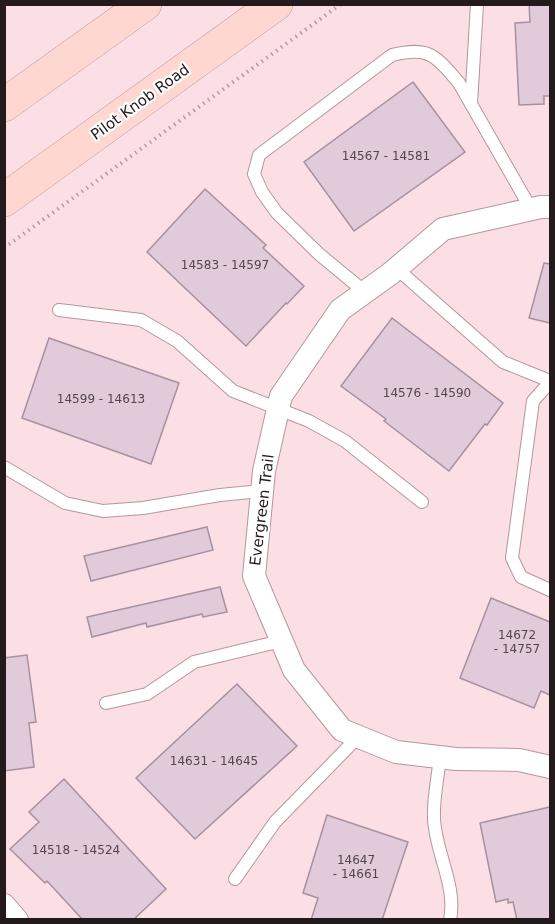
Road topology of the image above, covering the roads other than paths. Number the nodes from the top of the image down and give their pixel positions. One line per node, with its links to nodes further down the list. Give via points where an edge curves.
1 (145, 4): 4 (main road)
2 (276, 4): 6 (main road, Pilot Knob Road)
3 (477, 4): 5 (lane)
4 (4, 105)
5 (471, 105): 7 (lane); 9 (lane, via 444,65 426,52 392,55 259,156 254,174 277,213)
6 (4, 200)
7 (541, 208): 8 (street, Evergreen Trail, via 443,229)
8 (396, 268): 9 (street, Evergreen Trail); 11 (lane, via 503,362)
9 (365, 292): 12 (street, Evergreen Trail, via 340,310 281,396)
10 (58, 310): 12 (lane, via 141,320 177,341 233,391)
11 (550, 381): 16 (lane, via 533,401 512,558 521,577)
12 (279, 407): 14 (street, Evergreen Trail); 15 (lane, via 345,441)
13 (4, 467): 14 (lane, via 64,503 103,511)
14 (262, 490): 17 (street, Evergreen Trail, via 254,576)
15 (422, 502)
16 (550, 590)
17 (281, 641): 18 (lane, via 194,662 147,694); 19 (street, Evergreen Trail, via 294,670 342,730)
18 (106, 703)
19 (358, 736): 20 (street, Evergreen Trail, via 396,752); 22 (lane, via 275,822)
20 (440, 757): 21 (street, Evergreen Trail, via 519,760); 25 (lane, via 434,819 449,884)
21 (550, 767)
22 (235, 879)
23 (4, 905): 24 (street)
24 (17, 920)
25 (450, 920)

